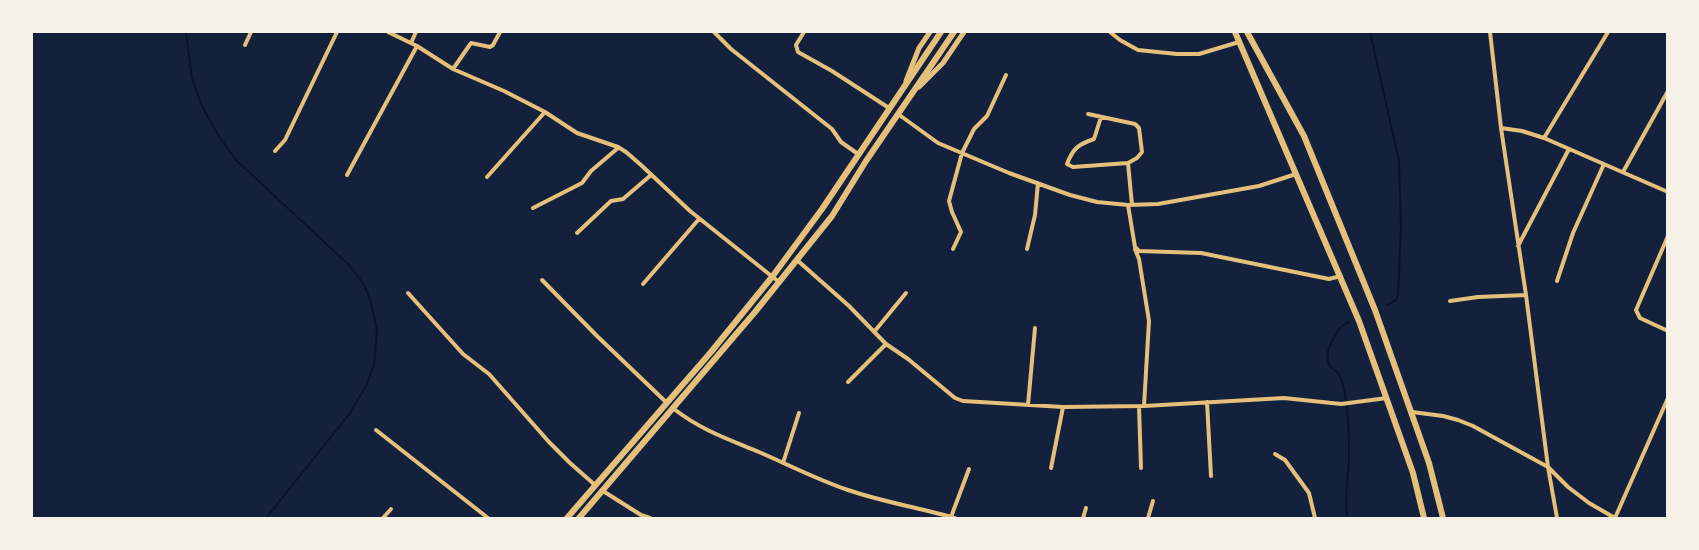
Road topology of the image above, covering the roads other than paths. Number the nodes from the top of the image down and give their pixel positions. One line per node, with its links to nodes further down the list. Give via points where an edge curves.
1 (251, 32): 19 (street)
2 (337, 32): 35 (street, via 285,140)
3 (388, 32): 18 (street)
4 (416, 32): 18 (street)
5 (500, 32): 21 (street, via 490,47 471,43)
6 (714, 32): 37 (street)
7 (804, 32): 26 (street, via 796,45 798,52)
8 (928, 32): 23 (street)
9 (941, 32): 23 (main road)
10 (954, 32): 25 (main road)
11 (964, 32): 25 (street, via 943,63)
12 (1110, 32): 17 (street, via 1138,50 1177,54 1199,54)
13 (1234, 32): 17 (main road)
14 (1247, 32): 80 (main road, via 1304,136)
15 (1608, 32): 32 (street)
16 (1491, 33): 31 (street)
17 (1239, 42): 42 (main road)
18 (411, 43): 20 (street)
19 (245, 45)
20 (417, 46): 21 (street); 43 (street)
21 (453, 69): 27 (street)
22 (1006, 75): 36 (street, via 987,116 974,129)
23 (904, 86): 26 (main road)
24 (1668, 91): 40 (street)
25 (913, 92): 28 (main road)
26 (889, 108): 37 (main road)
27 (545, 112): 33 (street, via 577,133); 44 (street)
28 (898, 114): 36 (street, via 938,143); 56 (main road, via 832,216)
29 (1088, 114): 30 (street)
30 (1101, 117): 38 (street, via 1138,128 1142,152); 38 (street, via 1095,137 1080,144 1067,164 1073,167)
31 (1501, 128): 32 (street); 52 (street)
32 (1544, 138): 34 (street)
33 (618, 147): 41 (street); 48 (street, via 582,183)
34 (1569, 148): 39 (street); 52 (street)
35 (275, 151)
36 (962, 153): 45 (street); 53 (street, via 949,201 962,232)
37 (858, 154): 58 (main road)
38 (1128, 163): 47 (street)
39 (1604, 164): 40 (street); 60 (street)
40 (1623, 172): 46 (street)
41 (651, 174): 49 (street); 50 (street, via 623,200 611,201)
42 (1296, 174): 47 (street, via 1211,195); 57 (main road)
43 (347, 175)
44 (487, 177)
45 (1038, 183): 47 (street, via 1088,200); 54 (street)
46 (1668, 192)
47 (1130, 205): 55 (street)
48 (533, 208)
49 (699, 219): 58 (street); 62 (street)
50 (577, 233)
51 (1668, 236): 68 (street, via 1636,310 1642,320)
52 (1518, 247): 65 (street)
53 (953, 249)
54 (1027, 249)
55 (1135, 249): 57 (street, via 1200,253 1329,279); 77 (street, via 1149,321)
56 (797, 260): 61 (main road); 69 (street)
57 (1341, 276): 72 (main road)
58 (772, 277): 61 (street); 75 (main road)
59 (542, 280): 75 (street)
60 (1557, 281)
61 (779, 282): 79 (main road)
62 (643, 284)
63 (408, 292): 90 (street, via 463,354 489,374 549,442)
64 (906, 293): 69 (street)
65 (1526, 295): 66 (street); 85 (street)
66 (1450, 302)
67 (1035, 328): 76 (street)
68 (1668, 331)
69 (874, 332): 70 (street)
70 (886, 344): 71 (street); 76 (street, via 955,398)
71 (848, 382)
72 (1387, 398): 74 (street, via 1341,404 1292,398); 104 (main road)
73 (1668, 398): 85 (street, via 1615,519)
74 (1207, 402): 77 (street); 89 (street)
75 (667, 403): 90 (main road)
76 (1028, 405): 78 (street)
77 (1142, 406): 78 (street); 87 (street)
78 (1063, 407): 86 (street)
79 (674, 409): 84 (street, via 696,425); 91 (main road)
80 (1412, 412): 85 (street, via 1443,416 1473,426); 105 (main road, via 1430,463)
81 (799, 413): 84 (street)
82 (376, 430): 97 (street)
83 (1275, 454): 103 (street, via 1285,460 1309,493)
84 (783, 463): 95 (street, via 850,491)
85 (1548, 467): 106 (street)
86 (1051, 468)
87 (1141, 468)
88 (969, 469): 95 (street)
89 (1211, 476)
90 (595, 485): 98 (main road)
91 (603, 491): 99 (main road); 100 (street)
92 (1153, 501): 102 (street)
93 (1086, 508): 101 (street)
94 (391, 509): 96 (street)
95 (953, 518)
96 (383, 519)
97 (488, 519)
98 (567, 519)
99 (579, 519)
100 (650, 519)
101 (1083, 519)
102 (1148, 519)
103 (1315, 519)
104 (1424, 519)
105 (1443, 519)
106 (1557, 519)

